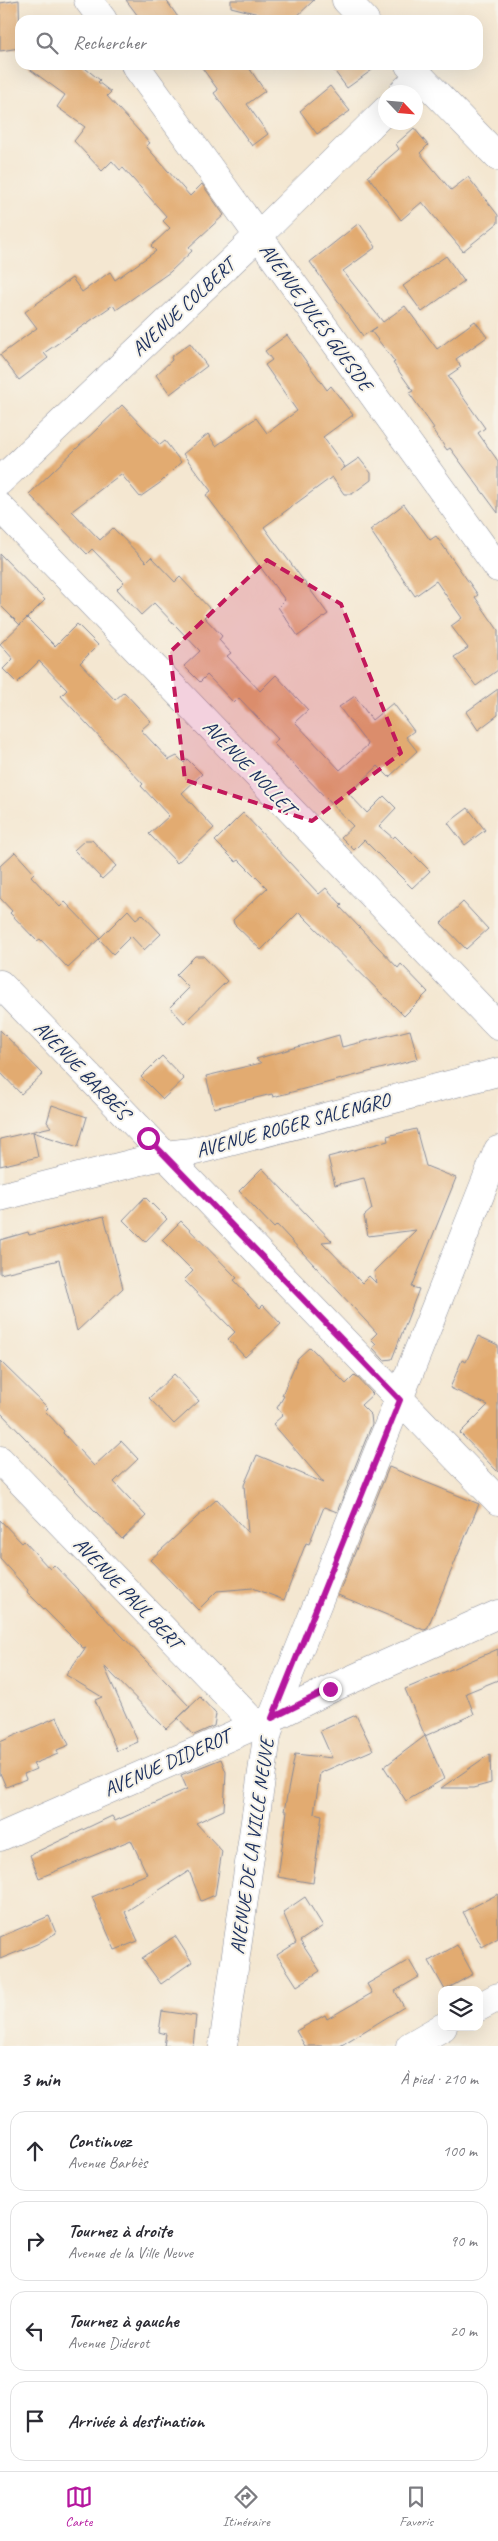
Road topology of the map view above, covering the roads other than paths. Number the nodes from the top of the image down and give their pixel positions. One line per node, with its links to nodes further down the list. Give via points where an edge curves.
1 (88, 0): 3 (street)
2 (346, 0): 4 (street)
3 (99, 15)
4 (360, 15)
5 (139, 70): 9 (street, AVENUE JULES GUESDE)
6 (411, 78): 8 (street)
7 (378, 118): 9 (street, AVENUE COLBERT)
8 (498, 157)
9 (258, 236): 10 (street, AVENUE COLBERT); 12 (street, AVENUE JULES GUESDE)
10 (0, 481)
11 (0, 506): 14 (street, AVENUE NOLLET)
12 (498, 568)
13 (0, 984): 18 (street, AVENUE BARBÈS)
14 (498, 1026)
15 (498, 1058): 16 (street)
16 (498, 1072): 18 (street, AVENUE ROGER SALENGRO, via 191,1152)
17 (498, 1150): 20 (street, AVENUE DE LA VILLE NEUVE)
18 (165, 1155): 19 (street, AVENUE ROGER SALENGRO); 20 (street, AVENUE BARBÈS)
19 (0, 1198)
20 (400, 1400): 22 (street, AVENUE BARBÈS); 24 (street, AVENUE DE LA VILLE NEUVE)
21 (0, 1460): 24 (street, AVENUE PAUL BERT)
22 (498, 1501)
23 (498, 1614): 24 (street, AVENUE DIDEROT)
24 (264, 1722): 25 (street, AVENUE DIDEROT); 29 (street, AVENUE DE LA VILLE NEUVE, via 267,1737)
25 (0, 1837)
26 (498, 1997): 27 (street)
27 (483, 2005)
28 (438, 2030): 30 (street)
29 (224, 2046)
30 (410, 2046)

